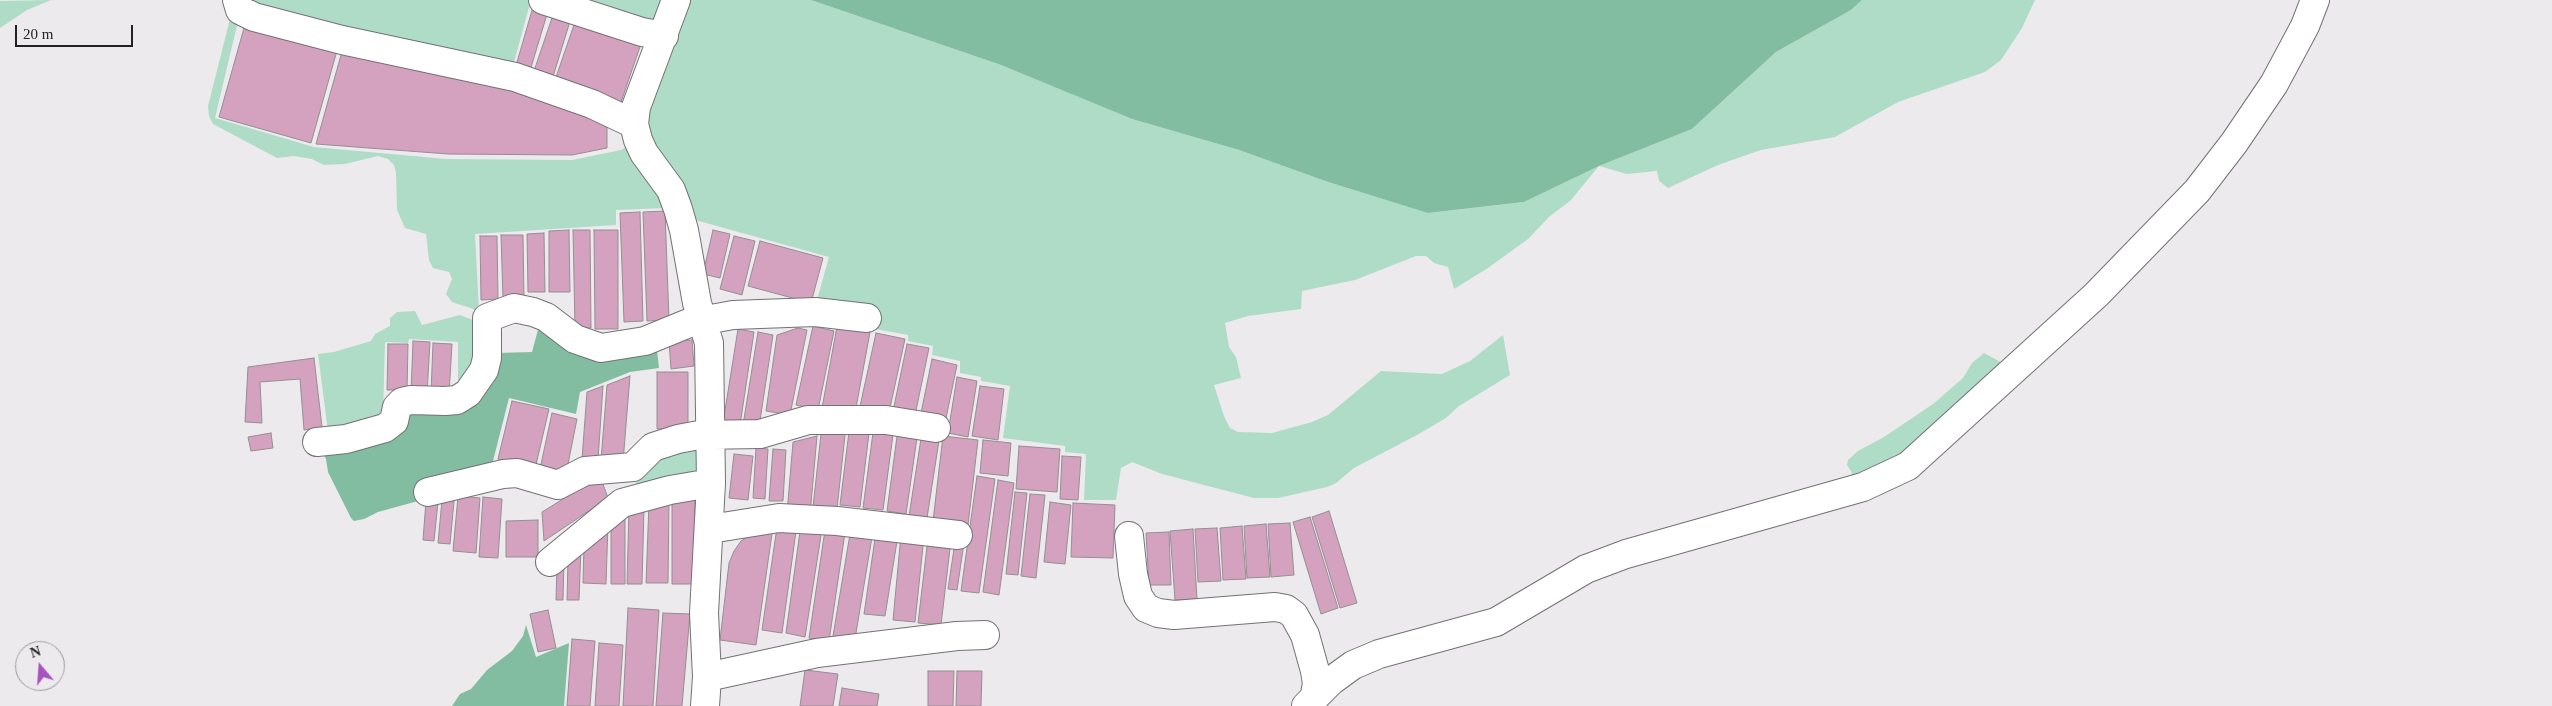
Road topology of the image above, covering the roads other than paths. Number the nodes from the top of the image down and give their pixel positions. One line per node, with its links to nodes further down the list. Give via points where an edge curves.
1 (237, 0): 6 (street, via 240,10 254,17 342,40 515,77 592,104)
2 (543, 0): 5 (street)
3 (676, 0): 5 (street)
4 (2315, 0): 20 (street, via 2274,84 2197,192 2096,296 1908,466 1863,487 1602,563 1558,584 1496,622 1379,654 1353,666 1331,681)
5 (664, 36): 6 (street, via 636,107)
6 (634, 124): 8 (street, via 644,153 673,196 684,230 692,282)
7 (867, 318): 8 (street, via 795,312)
8 (703, 319): 10 (street, via 709,343); 11 (street, via 645,341 601,348 576,338 533,312 514,308 495,314 487,318 485,326 487,358 484,370 468,392 451,400 402,402 397,407 394,421 385,428 346,439)
9 (936, 428): 10 (street, via 886,420 824,419 808,420 760,434)
10 (711, 435): 12 (street); 13 (street, via 671,441 653,447 633,467 585,471 558,485 517,473)
11 (317, 442)
12 (711, 483): 14 (street); 17 (street, via 622,503)
13 (428, 492)
14 (710, 530): 15 (street, via 779,518); 19 (street, via 704,613)
15 (958, 535)
16 (1129, 536): 20 (street, via 1138,596 1146,608 1174,616 1275,607 1294,615 1305,635 1315,671 1317,684)
17 (550, 562)
18 (985, 635): 19 (street, via 818,653)
19 (707, 677): 21 (street)
20 (1310, 702)
21 (705, 706)

